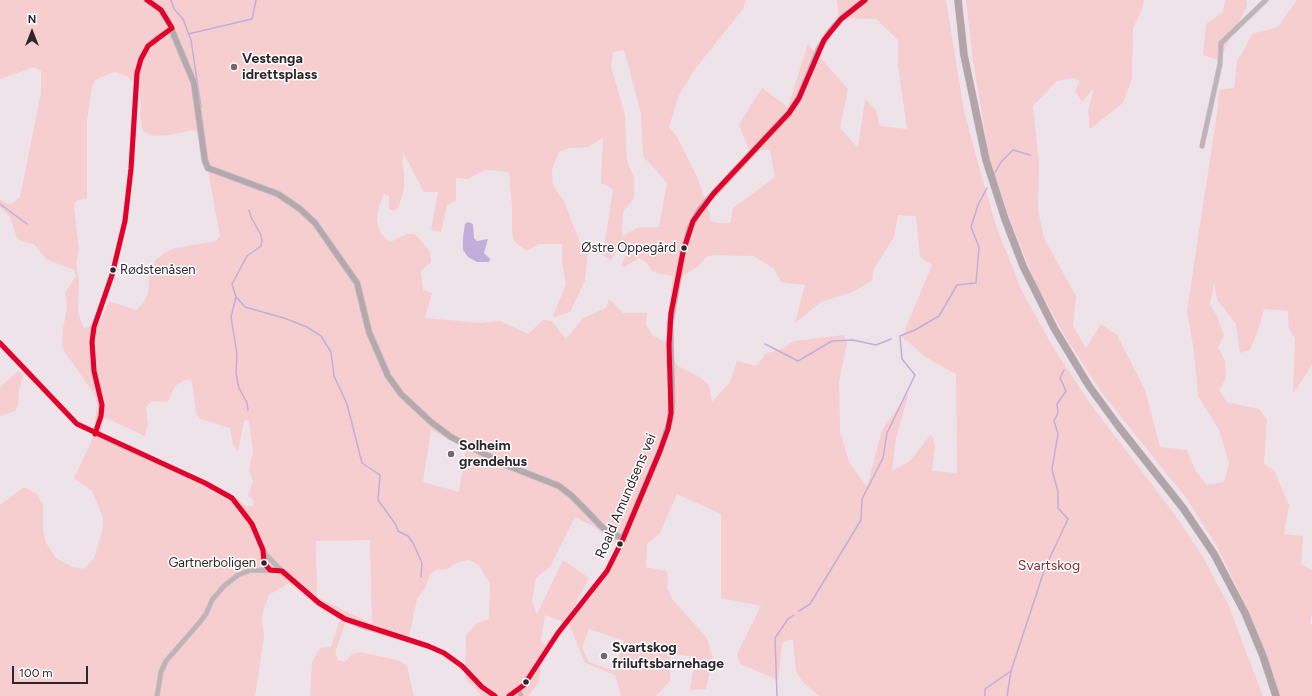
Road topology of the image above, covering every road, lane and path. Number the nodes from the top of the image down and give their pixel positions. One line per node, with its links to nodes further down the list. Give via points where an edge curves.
1 (147, 0): 6 (main road, via 161,10)
2 (865, 0): 10 (main road, Roald Amundsens vei, via 844,16 829,33 819,49 799,98 699,210 690,228 670,323 670,421)
3 (954, 0): 17 (highway, via 976,138 991,192 1019,268 1050,330 1078,377 1099,408 1180,511 1210,557 1241,615)
4 (958, 0): 18 (highway, via 968,79 986,160 1002,212 1023,266 1054,328 1089,386 1214,554 1245,613)
5 (1266, 0): 7 (street, via 1221,43 1220,64)
6 (172, 28): 9 (street, via 148,46 141,59 138,73 131,176 125,221 112,275 94,327 92,342 94,371 102,405 100,422); 10 (main road, via 196,92 208,168 278,194 315,223 357,283 370,332 388,376 398,390 431,422 451,437 506,465 559,486 603,528)
7 (1202, 146)
8 (0, 343): 9 (street, via 66,414)
9 (95, 434): 11 (street, via 226,493 243,510 263,550)
10 (623, 539): 12 (street, Roald Amundsens vei, via 607,570 558,633)
11 (282, 571): 13 (street, via 251,570 238,575 224,586 212,600 206,614 166,661 160,672); 14 (street, via 319,603 345,619 444,653)
12 (519, 690): 15 (street, Roald Amundsens vei); 16 (street)
13 (157, 696)
14 (494, 696)
15 (509, 696)
16 (521, 696)
17 (1271, 696)
18 (1276, 696)

